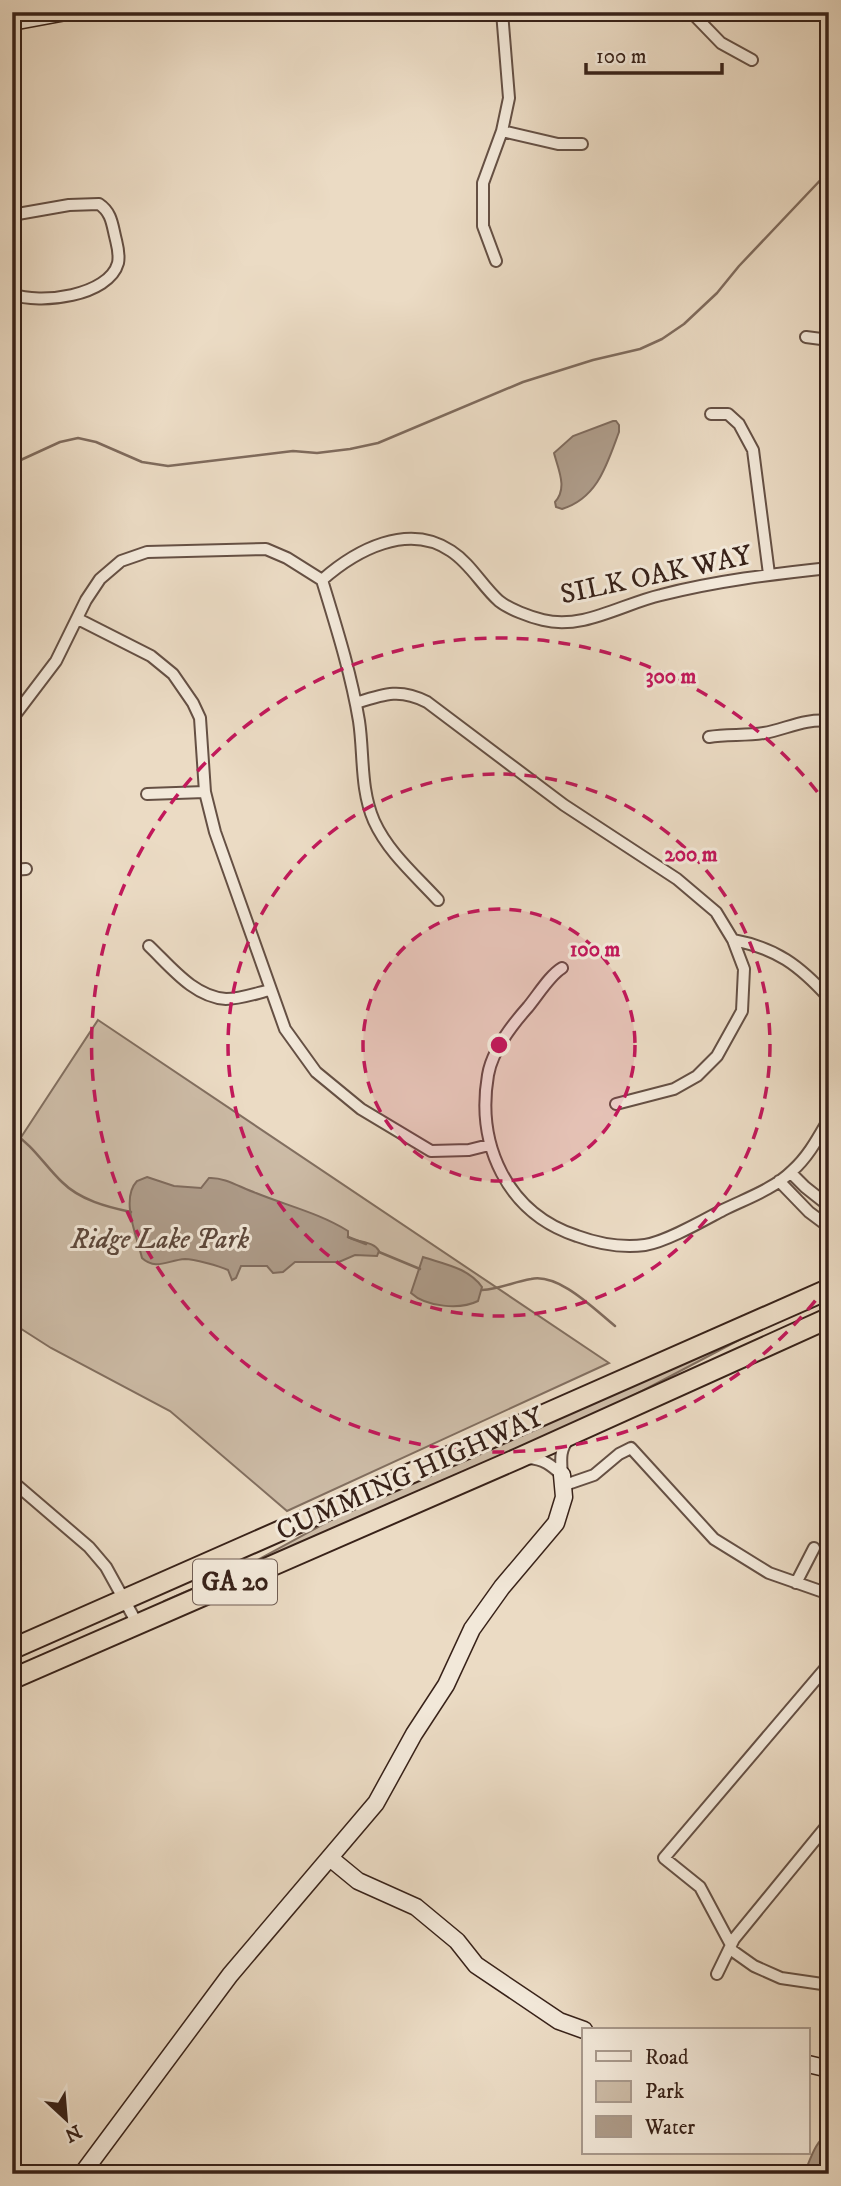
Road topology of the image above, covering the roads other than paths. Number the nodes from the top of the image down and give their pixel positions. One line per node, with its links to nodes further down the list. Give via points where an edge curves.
1 (66, 12): 4 (street)
2 (502, 12): 6 (street, via 509,98)
3 (691, 12): 5 (street, via 721,43)
4 (12, 22)
5 (752, 60)
6 (502, 131): 7 (street, via 558,144); 9 (street, via 483,183 483,226)
7 (582, 144)
8 (12, 215): 10 (street, via 99,204 109,214 119,253 110,277 86,291 54,298)
9 (496, 261)
10 (12, 294)
11 (806, 337): 12 (street)
12 (829, 340)
13 (711, 414): 15 (street, via 728,414 739,424 752,450)
14 (829, 568): 15 (street, SILK OAK WAY)
15 (769, 574): 16 (street, SILK OAK WAY, via 661,595 590,619 565,622 542,620 500,603 469,567 431,541 381,542)
16 (322, 580): 17 (street, via 266,549 147,552 121,561 100,579); 18 (street)
17 (78, 619): 19 (street, via 57,662); 22 (street, via 151,656 185,690 200,718)
18 (356, 703): 26 (street, via 366,799 374,822 388,848); 27 (street, via 388,693 412,694 428,702 564,805 677,880 716,912)
19 (12, 719)
20 (829, 721): 21 (street)
21 (709, 737)
22 (205, 792): 23 (street); 30 (street)
23 (147, 794)
24 (26, 869): 25 (street)
25 (12, 870)
26 (438, 900)
27 (733, 940): 31 (street, via 778,953); 32 (street, via 744,969 742,1011 717,1056 674,1089)
28 (149, 946): 30 (street, via 210,996 229,999)
29 (562, 968): 34 (street, via 496,1051 488,1074)
30 (270, 990): 34 (street, via 285,1029 316,1072 361,1109 431,1150)
31 (829, 998)
32 (616, 1104)
33 (829, 1119): 35 (street)
34 (489, 1145): 36 (street, via 499,1170 525,1207 553,1227 596,1243 648,1244)
35 (792, 1173): 36 (street); 37 (street)
36 (779, 1181): 38 (street)
37 (829, 1206)
38 (829, 1227)
39 (829, 1289): 48 (highway, CUMMING HIGHWAY / GA 20)
40 (829, 1318): 41 (highway, CUMMING HIGHWAY / GA 20)
41 (574, 1432): 42 (highway, CUMMING HIGHWAY / GA 20); 43 (street, via 560,1455)
42 (519, 1458): 43 (street, via 540,1458); 49 (highway, CUMMING HIGHWAY / GA 20)
43 (564, 1480): 46 (street, via 594,1475 631,1448 715,1539 769,1573); 54 (street, via 562,1507 551,1532 472,1629 446,1685 376,1803)
44 (12, 1481): 48 (street, via 89,1546)
45 (814, 1548): 46 (street)
46 (796, 1583): 47 (street)
47 (829, 1594)
48 (126, 1600): 49 (street); 50 (highway, CUMMING HIGHWAY / GA 20)
49 (138, 1625): 52 (highway, CUMMING HIGHWAY / GA 20)
50 (12, 1649)
51 (829, 1664): 55 (street, via 664,1858 700,1887)
52 (12, 1679)
53 (829, 1823): 55 (street)
54 (330, 1858): 58 (street, via 358,1881 416,1907 457,1941 476,1965 559,2021); 61 (street, via 230,1975)
55 (730, 1947): 56 (street); 57 (street, via 754,1966 781,1978)
56 (718, 1974)
57 (829, 1985)
58 (582, 2029)
59 (810, 2064): 60 (street)
60 (829, 2069)
61 (86, 2172)

